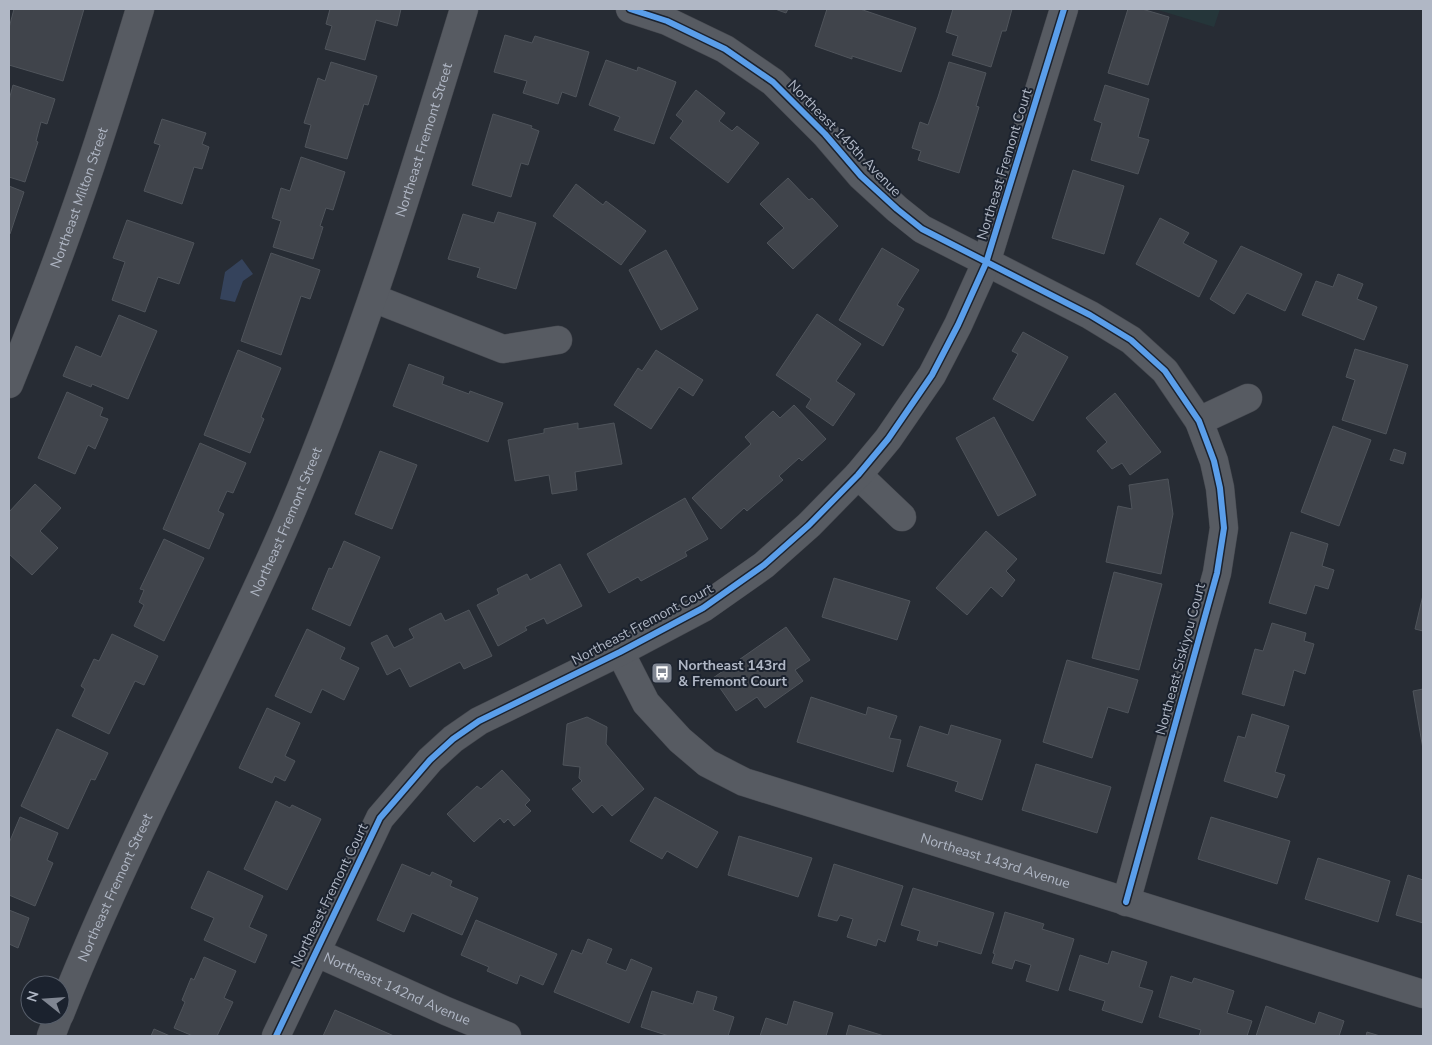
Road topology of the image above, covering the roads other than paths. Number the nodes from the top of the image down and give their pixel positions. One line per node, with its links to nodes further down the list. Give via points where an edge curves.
1 (140, 9): 8 (street, Northeast Milton Street, via 77,206)
2 (464, 9): 6 (street, Northeast Fremont Street)
3 (630, 9): 5 (street, Northeast 145th Avenue, via 667,21 725,49 773,82 861,176 897,209 922,229)
4 (1064, 9): 5 (street, Northeast Fremont Court)
5 (986, 262): 10 (street, Northeast 145th Avenue, via 1090,315 1131,340 1165,371); 11 (street, Northeast Fremont Court, via 932,375 888,439)
6 (373, 298): 7 (street, via 503,349); 16 (street, Northeast Fremont Street, via 284,530 153,804)
7 (558, 340)
8 (9, 384)
9 (1248, 398): 10 (street)
10 (1199, 421): 14 (street, Northeast Siskiyou Court, via 1214,460 1224,528 1217,573)
11 (858, 475): 12 (street); 13 (street, Northeast Fremont Court, via 809,526 764,565 703,608)
12 (902, 516)
13 (620, 652): 14 (street, Northeast 143rd Avenue, via 646,703 680,740 707,763 744,782); 15 (street, Northeast Fremont Court, via 479,721 430,760 380,818)
14 (1126, 902): 17 (street, Northeast 143rd Avenue)
15 (315, 952): 18 (street, Northeast Fremont Court); 19 (street, Northeast 142nd Avenue)
16 (70, 991)
17 (1423, 994)
18 (276, 1036)
19 (507, 1036)

